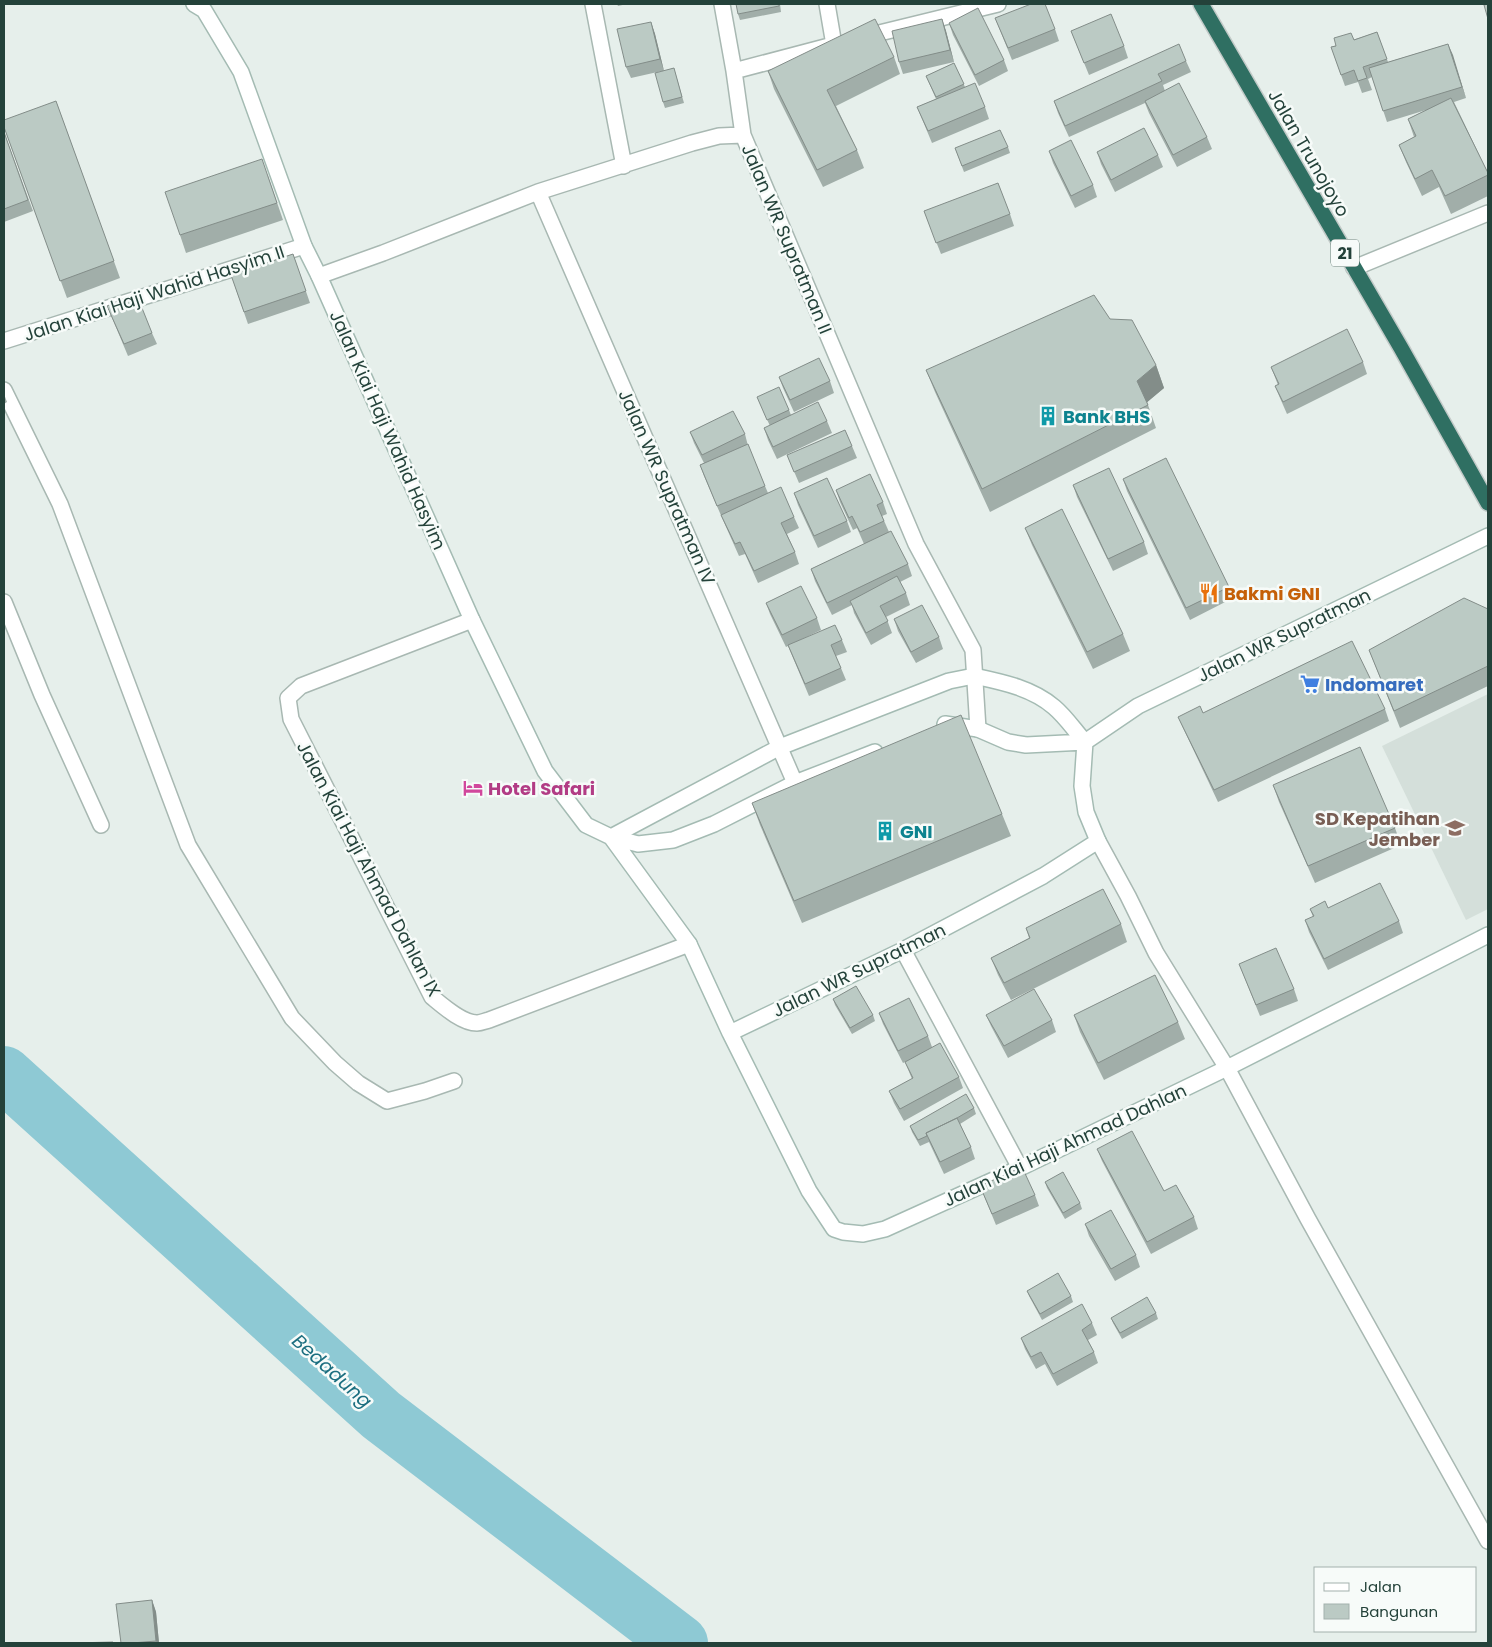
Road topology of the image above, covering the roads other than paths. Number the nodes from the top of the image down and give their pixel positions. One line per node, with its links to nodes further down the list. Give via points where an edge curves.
1 (194, 4): 13 (street, Jalan Kiai Haji Wahid Hasyim, via 204,10 241,72)
2 (593, 4): 10 (street)
3 (722, 4): 8 (street)
4 (827, 4): 7 (street)
5 (998, 4): 7 (street)
6 (1201, 4): 14 (highway, Jalan Trunojoyo / 21)
7 (844, 42): 8 (street)
8 (734, 71): 9 (street)
9 (743, 135): 10 (street, Jalan WR Supratman II, via 719,136 692,143); 22 (street, Jalan WR Supratman II, via 916,544 973,650)
10 (624, 166): 11 (street, Jalan WR Supratman II)
11 (538, 192): 15 (street, Jalan WR Supratman II); 26 (street, Jalan WR Supratman IV)
12 (1488, 213): 14 (street)
13 (304, 246): 15 (street, Jalan Kiai Haji Wahid Hasyim); 16 (street, Jalan Kiai Haji Wahid Hasyim II)
14 (1354, 268): 18 (highway, Jalan Trunojoyo / 21)
15 (319, 276): 21 (street, Jalan Kiai Haji Wahid Hasyim)
16 (4, 340)
17 (4, 390): 37 (street, via 60,504 188,845 292,1018 358,1083 387,1100)
18 (1488, 503)
19 (1488, 536): 25 (street, Jalan WR Supratman, via 1138,706)
20 (4, 602): 29 (street)
21 (472, 620): 30 (street, Jalan Kiai Haji Wahid Hasyim, via 545,771 586,825); 33 (street, Jalan Kiai Haji Ahmad Dahlan IX, via 301,686 288,698 290,719 432,997 447,1010 476,1023)
22 (974, 676): 23 (street, Jalan WR Supratman II); 25 (street, via 1032,692 1054,707); 26 (street, via 949,681)
23 (978, 728): 24 (street, via 948,723); 25 (street, via 1008,742 1026,746)
24 (930, 730)
25 (1085, 742): 31 (street, via 1082,786 1086,812)
26 (780, 747): 28 (street, Jalan WR Supratman IV); 30 (street)
27 (885, 748): 28 (street)
28 (795, 783): 30 (street, via 714,824 673,840 638,844)
29 (101, 825)
30 (611, 837): 33 (street)
31 (1098, 841): 34 (street, Jalan WR Supratman, via 1043,876); 36 (street, via 1156,953)
32 (1488, 935): 36 (street, Jalan Kiai Haji Ahmad Dahlan)
33 (689, 944): 35 (street)
34 (903, 950): 35 (street, Jalan WR Supratman); 38 (street)
35 (730, 1033): 38 (street, Jalan Kiai Haji Ahmad Dahlan, via 810,1191 834,1229 863,1234 885,1229)
36 (1227, 1068): 38 (street, Jalan Kiai Haji Ahmad Dahlan); 39 (street, via 1326,1253)
37 (454, 1080)
38 (1020, 1168)
39 (1488, 1541)

